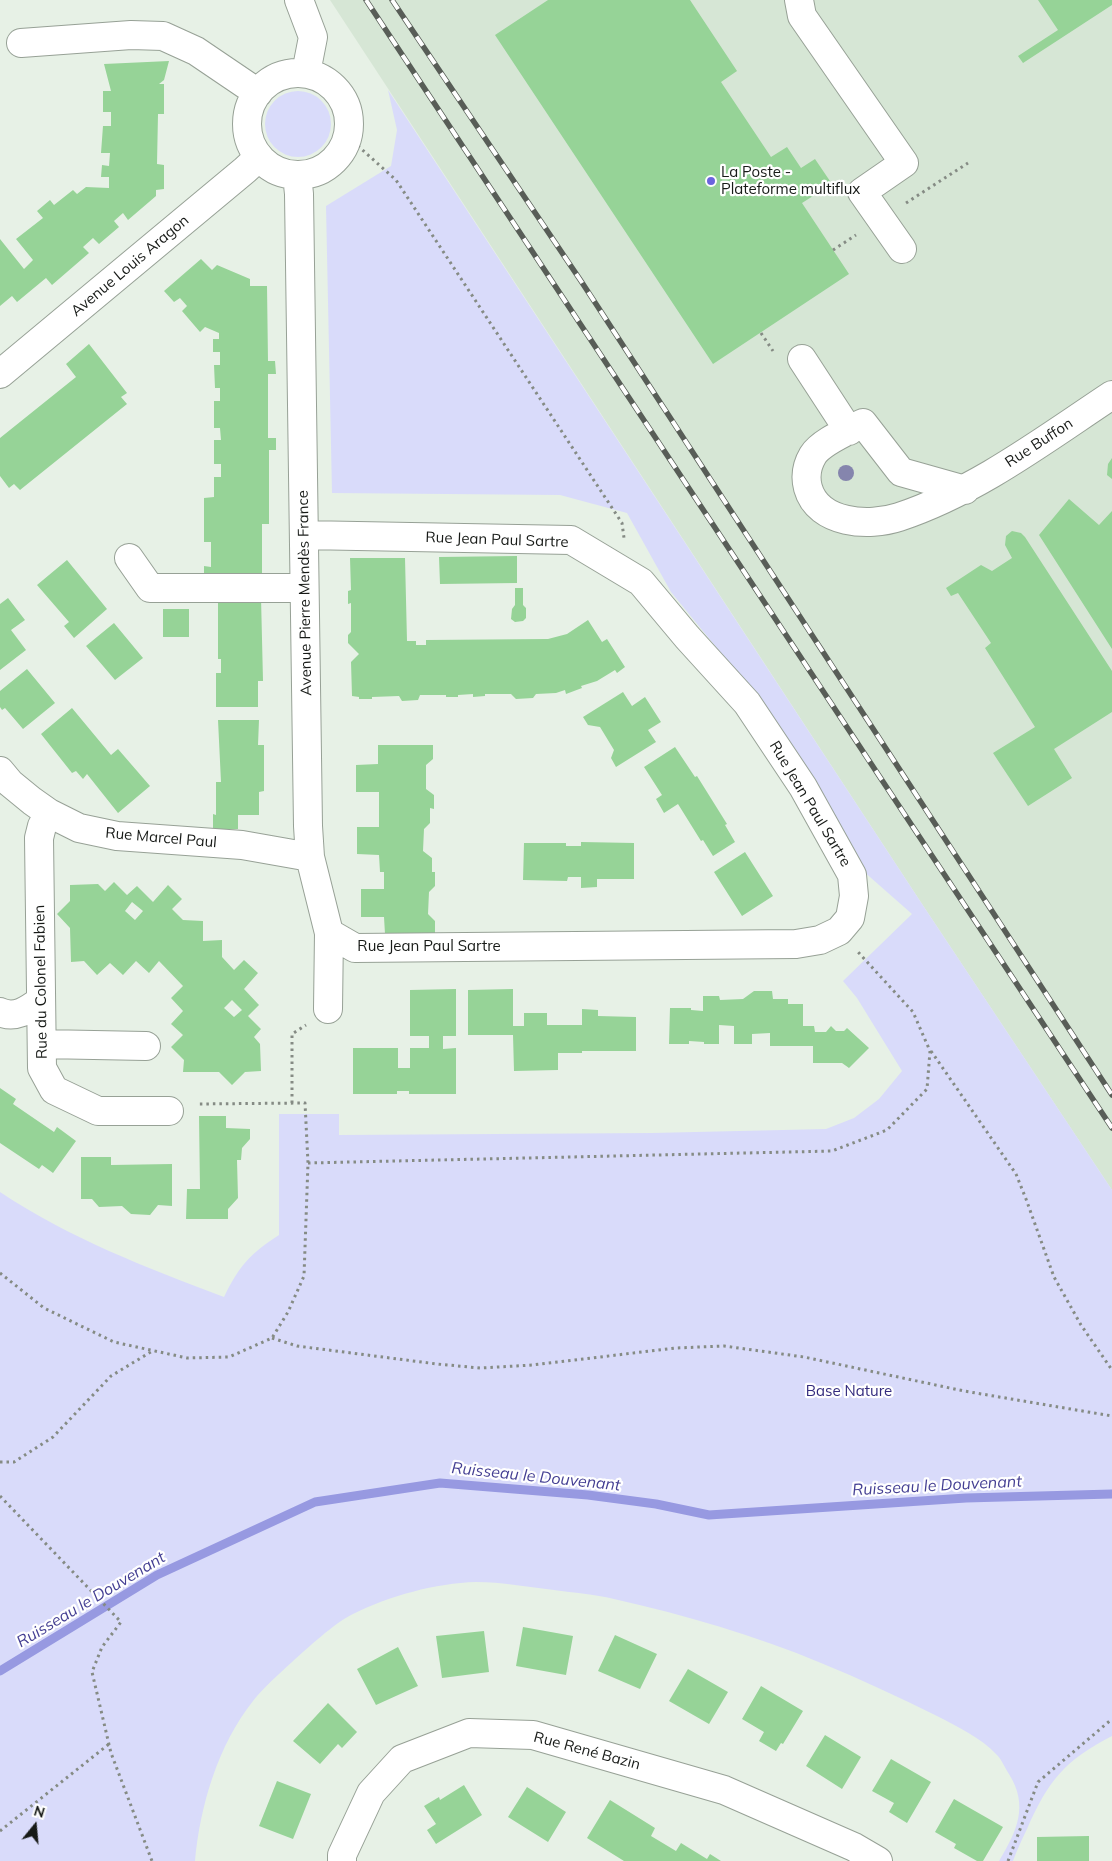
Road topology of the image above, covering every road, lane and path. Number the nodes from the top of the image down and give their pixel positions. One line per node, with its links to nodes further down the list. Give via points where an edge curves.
1 (299, 0): 4 (street, via 313,38)
2 (799, 0): 9 (street, via 802,16 904,163 862,192)
3 (21, 43): 5 (street, via 130,35 163,36 196,51)
4 (306, 74): 5 (street, via 292,73 279,77); 6 (street, via 322,79 336,89 350,120)
5 (258, 92): 7 (street, via 247,118 249,139)
6 (348, 137): 8 (street, via 341,153 329,165 314,173); 17 (path, via 396,180 622,523 625,546)
7 (259, 157): 8 (street, via 283,173); 11 (street, Avenue Louis Aragon)
8 (297, 175): 15 (street, Avenue Pierre Mendès France)
9 (902, 249)
10 (802, 359): 13 (street)
11 (0, 374)
12 (1112, 395): 14 (street, Rue Buffon)
13 (849, 431): 14 (street, Rue Buffon, via 863,423 900,472); 14 (street, Rue Buffon, via 823,445 807,468 810,496 830,515 873,522 898,518)
14 (965, 490)
15 (304, 535): 17 (street, Rue Jean Paul Sartre, via 570,540); 18 (street, Avenue Pierre Mendès France)
16 (129, 558): 18 (street, via 150,588)
17 (614, 565): 22 (street, Rue Jean Paul Sartre, via 641,582 747,703 803,787 852,875 854,896 850,918)
18 (304, 588): 21 (street, Avenue Pierre Mendès France)
19 (0, 771): 20 (street, Rue Marcel Paul, via 10,783)
20 (50, 813): 21 (street, Rue Marcel Paul, via 79,828 117,836 242,845); 24 (street, Rue du Colonel Fabien, via 39,838)
21 (310, 856): 23 (street, Avenue Pierre Mendès France)
22 (839, 931): 23 (street, Rue Jean Paul Sartre, via 820,940 796,944 365,948 355,948); 29 (path, via 913,1012)
23 (329, 933): 25 (street, Avenue Pierre Mendès France)
24 (40, 1001): 26 (street, via 27,1011 8,1016); 27 (street, Rue du Colonel Fabien)
25 (328, 1009): 30 (path, via 292,1034)
26 (0, 1012)
27 (42, 1044): 28 (street); 31 (street, Rue du Colonel Fabien, via 42,1068 54,1090 98,1111)
28 (146, 1046)
29 (930, 1050): 32 (path, via 927,1089 887,1130 832,1151); 36 (path, via 1016,1174 1054,1277)
30 (292, 1102): 31 (path, via 186,1104); 32 (path, via 305,1103)
31 (169, 1111)
32 (308, 1163): 34 (path, via 304,1276)
33 (0, 1273): 35 (path, via 44,1308 114,1342)
34 (272, 1338): 35 (path, via 229,1357 187,1358); 37 (path, via 297,1346 480,1368 724,1346 804,1357 964,1391)
35 (154, 1350): 38 (path, via 111,1376 53,1437 14,1462)
36 (1112, 1370)
37 (1112, 1416)
38 (0, 1462)
39 (0, 1496): 41 (path, via 121,1622 102,1647 92,1672)
40 (1112, 1719): 46 (path, via 1038,1782)
41 (108, 1744): 42 (path); 43 (path)
42 (0, 1831)
43 (152, 1861)
44 (342, 1861): 45 (street, Rue René Bazin, via 371,1792 402,1759 469,1733 534,1735 724,1790 854,1847)
45 (878, 1861)
46 (1008, 1861)

